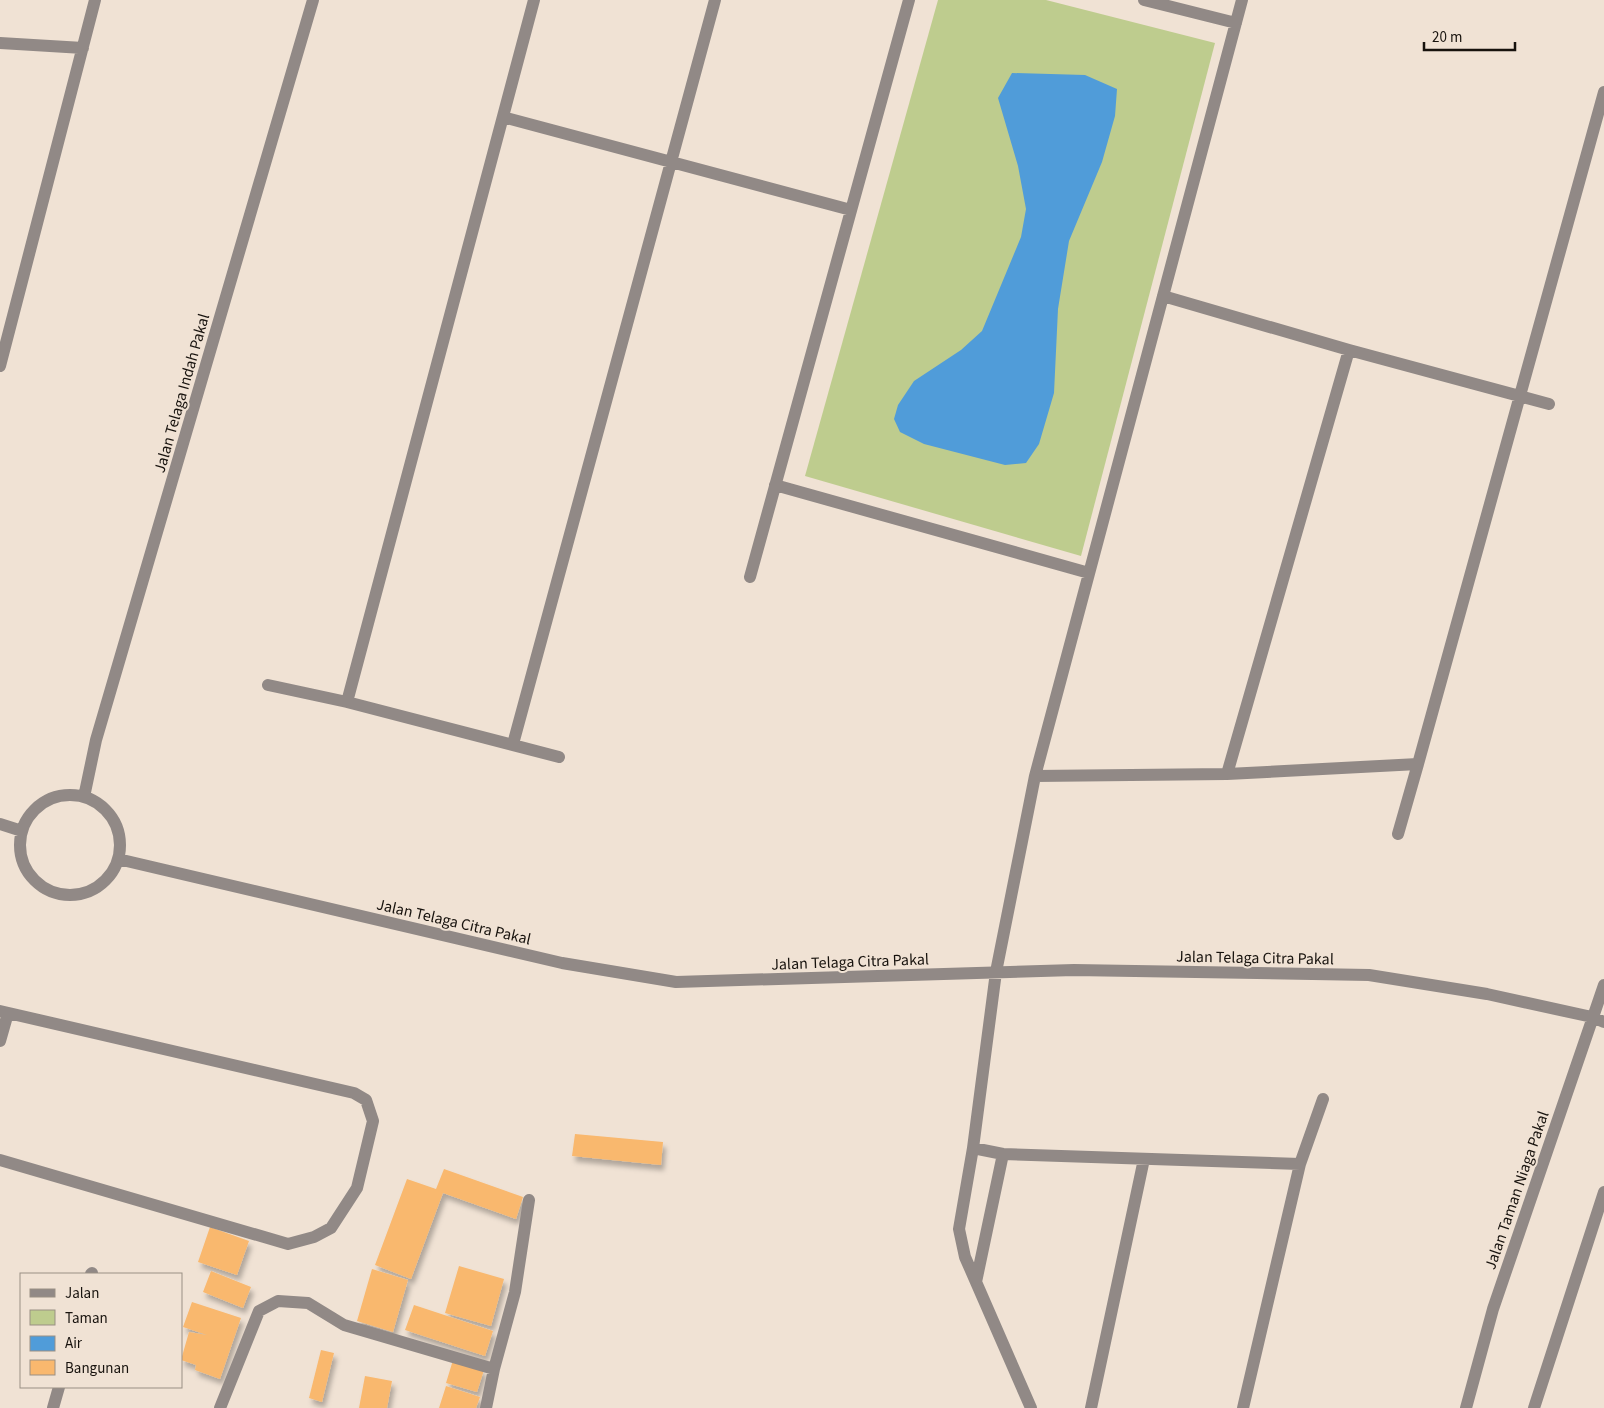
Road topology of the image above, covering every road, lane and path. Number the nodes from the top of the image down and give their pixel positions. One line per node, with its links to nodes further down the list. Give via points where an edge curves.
1 (95, 0): 10 (street)
2 (313, 0): 30 (street, Jalan Telaga Indah Pakal, via 96,740)
3 (534, 0): 12 (street)
4 (715, 0): 13 (street)
5 (909, 0): 14 (street)
6 (1144, 0): 8 (street)
7 (1242, 0): 8 (street)
8 (1236, 23): 15 (street)
9 (0, 43): 10 (street)
10 (83, 48): 17 (street)
11 (1604, 92): 18 (street)
12 (502, 117): 13 (street); 24 (street)
13 (670, 160): 14 (street); 25 (street)
14 (851, 210): 20 (street)
15 (1163, 296): 16 (street); 21 (street)
16 (1349, 350): 18 (street); 28 (street)
17 (0, 366)
18 (1520, 396): 19 (street); 27 (street)
19 (1549, 404)
20 (775, 485): 21 (street); 22 (street)
21 (1089, 573): 29 (street)
22 (750, 577)
23 (268, 685): 24 (street)
24 (347, 702): 25 (street)
25 (513, 744): 26 (street)
26 (560, 757)
27 (1418, 764): 28 (street); 33 (street)
28 (1227, 774): 29 (street)
29 (1035, 776): 35 (street)
30 (84, 797): 32 (street, via 69,795 40,805); 34 (street, via 110,814 118,828)
31 (0, 824): 32 (street)
32 (22, 831): 34 (street, via 20,847 31,876 42,887 57,894 87,893 101,885 112,874)
33 (1398, 834)
34 (118, 859): 35 (street, Jalan Telaga Citra Pakal, via 553,961 676,982)
35 (996, 972): 38 (street, Jalan Telaga Citra Pakal, via 1074,970 1369,975 1487,994); 42 (street)
36 (1604, 985): 38 (street, Jalan Taman Niaga Pakal)
37 (4, 1012): 40 (street); 45 (street, via 354,1093 366,1100 373,1121 357,1188 330,1228 314,1237 288,1244)
38 (1592, 1017): 39 (street, Jalan Telaga Citra Pakal); 58 (street, Jalan Taman Niaga Pakal, via 1493,1309)
39 (1604, 1022)
40 (0, 1040)
41 (1323, 1099): 46 (street)
42 (973, 1148): 43 (street); 49 (street, via 959,1229 965,1257)
43 (1003, 1154): 44 (street); 49 (street)
44 (1144, 1159): 46 (street); 56 (street)
45 (0, 1160)
46 (1300, 1164): 57 (street)
47 (1604, 1192): 59 (street)
48 (529, 1200): 50 (street, via 515,1292)
49 (976, 1282): 55 (street)
50 (494, 1368): 53 (street, via 344,1325 308,1304 278,1301 259,1311); 54 (street)
51 (59, 1388): 52 (street)
52 (53, 1408)
53 (220, 1408)
54 (486, 1408)
55 (1031, 1408)
56 (1090, 1408)
57 (1243, 1408)
58 (1466, 1408)
59 (1534, 1408)

